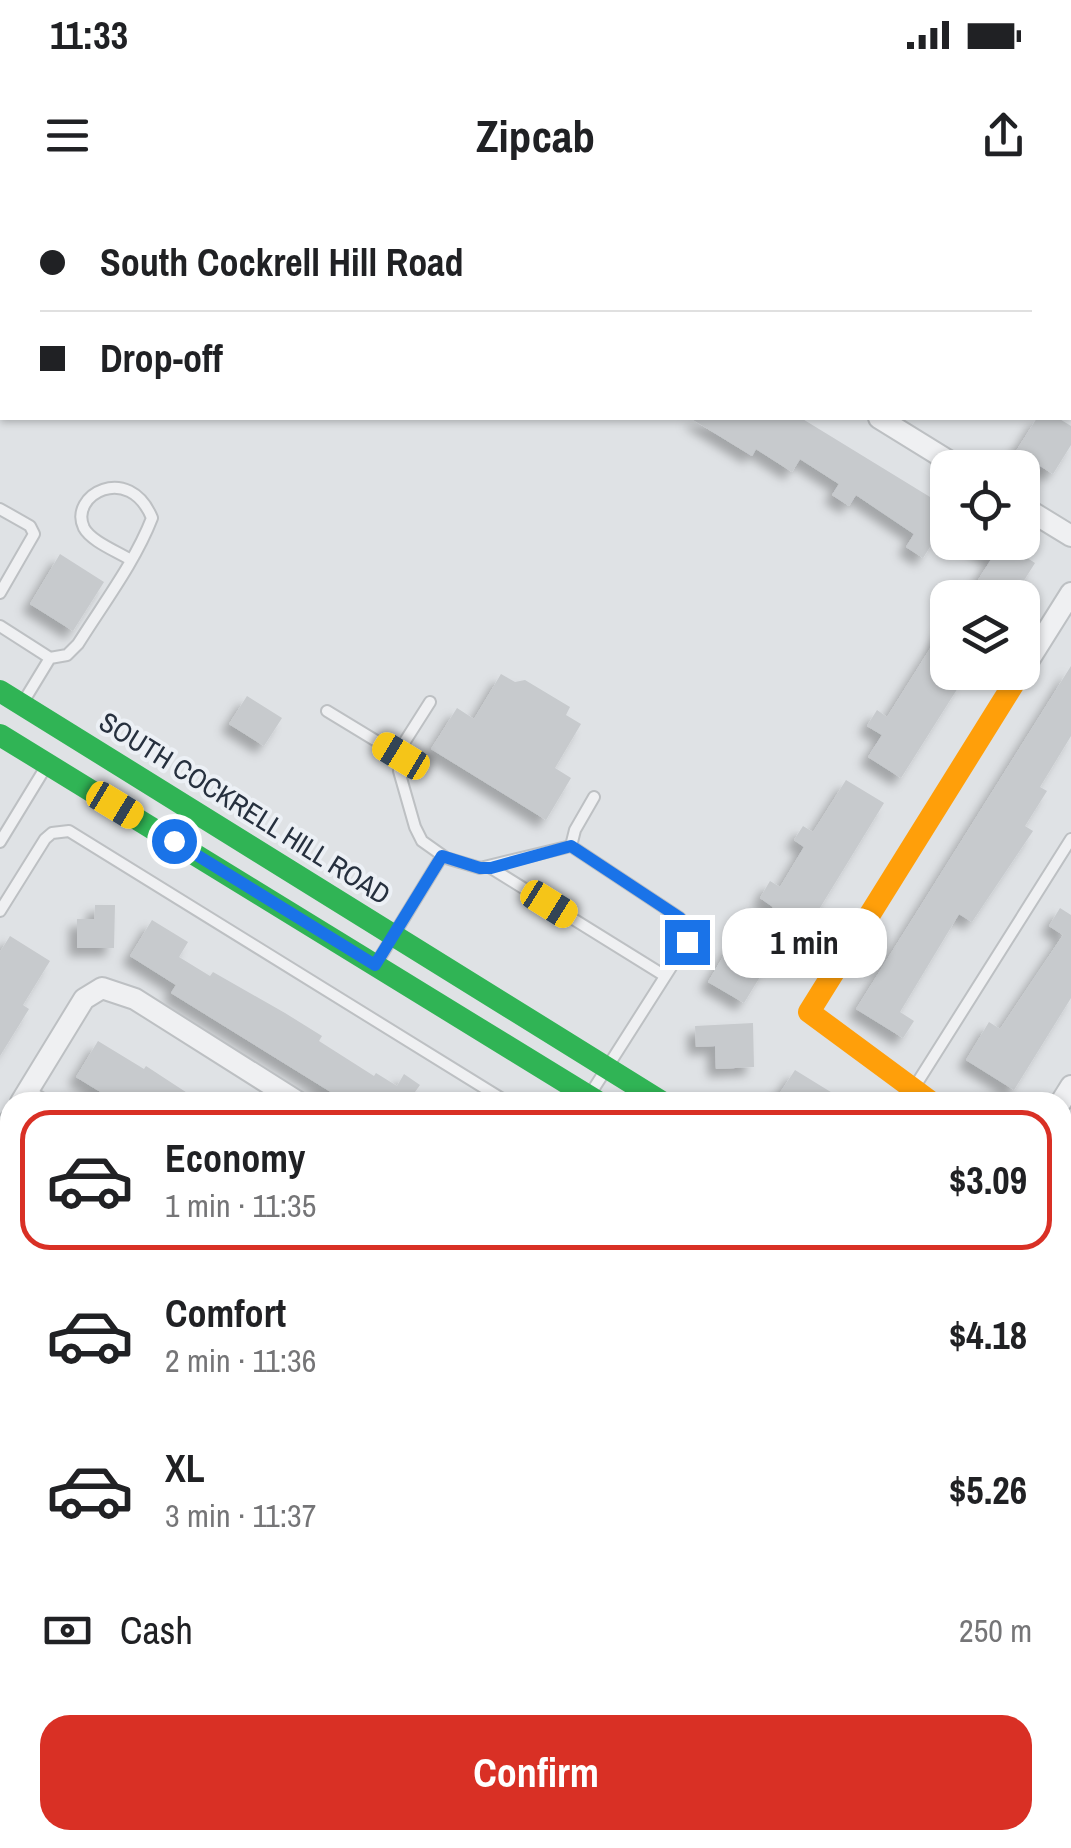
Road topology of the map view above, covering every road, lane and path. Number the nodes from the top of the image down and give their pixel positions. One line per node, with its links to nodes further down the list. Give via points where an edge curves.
1 (881, 420): 2 (street)
2 (930, 450)
3 (0, 508): 7 (lane, via 34,534)
4 (1040, 517): 5 (street)
5 (1071, 536)
6 (129, 560): 6 (lane, via 152,518 140,499 103,487 82,515 83,526); 11 (lane, via 78,644)
7 (0, 593)
8 (1071, 593): 10 (street)
9 (0, 626): 11 (lane)
10 (1040, 643)
11 (50, 658): 15 (lane)
12 (1011, 690): 38 (main road, via 809,1012)
13 (0, 691): 15 (main road, SOUTH COCKRELL HILL ROAD)
14 (430, 702): 18 (lane)
15 (22, 704): 28 (main road, SOUTH COCKRELL HILL ROAD)
16 (328, 711): 18 (lane)
17 (0, 735): 19 (main road)
18 (401, 756): 25 (lane, via 415,827)
19 (48, 764): 21 (lane); 29 (main road)
20 (594, 796): 24 (lane)
21 (5, 823): 23 (lane)
22 (1071, 839): 39 (lane)
23 (0, 842)
24 (571, 846): 26 (lane); 30 (lane, via 680,918 687,942)
25 (442, 856): 26 (lane); 28 (lane)
26 (491, 868): 30 (lane)
27 (0, 911): 34 (lane, via 45,838 69,831)
28 (394, 936): 29 (lane); 31 (main road, SOUTH COCKRELL HILL ROAD)
29 (375, 965): 35 (main road)
30 (665, 976): 31 (lane)
31 (607, 1068): 36 (lane); 37 (main road, SOUTH COCKRELL HILL ROAD)
32 (27, 1092): 33 (street, via 84,999 102,988 136,998)
33 (282, 1092)
34 (491, 1092)
35 (580, 1092)
36 (596, 1092)
37 (646, 1092)
38 (914, 1092)
39 (924, 1092)

